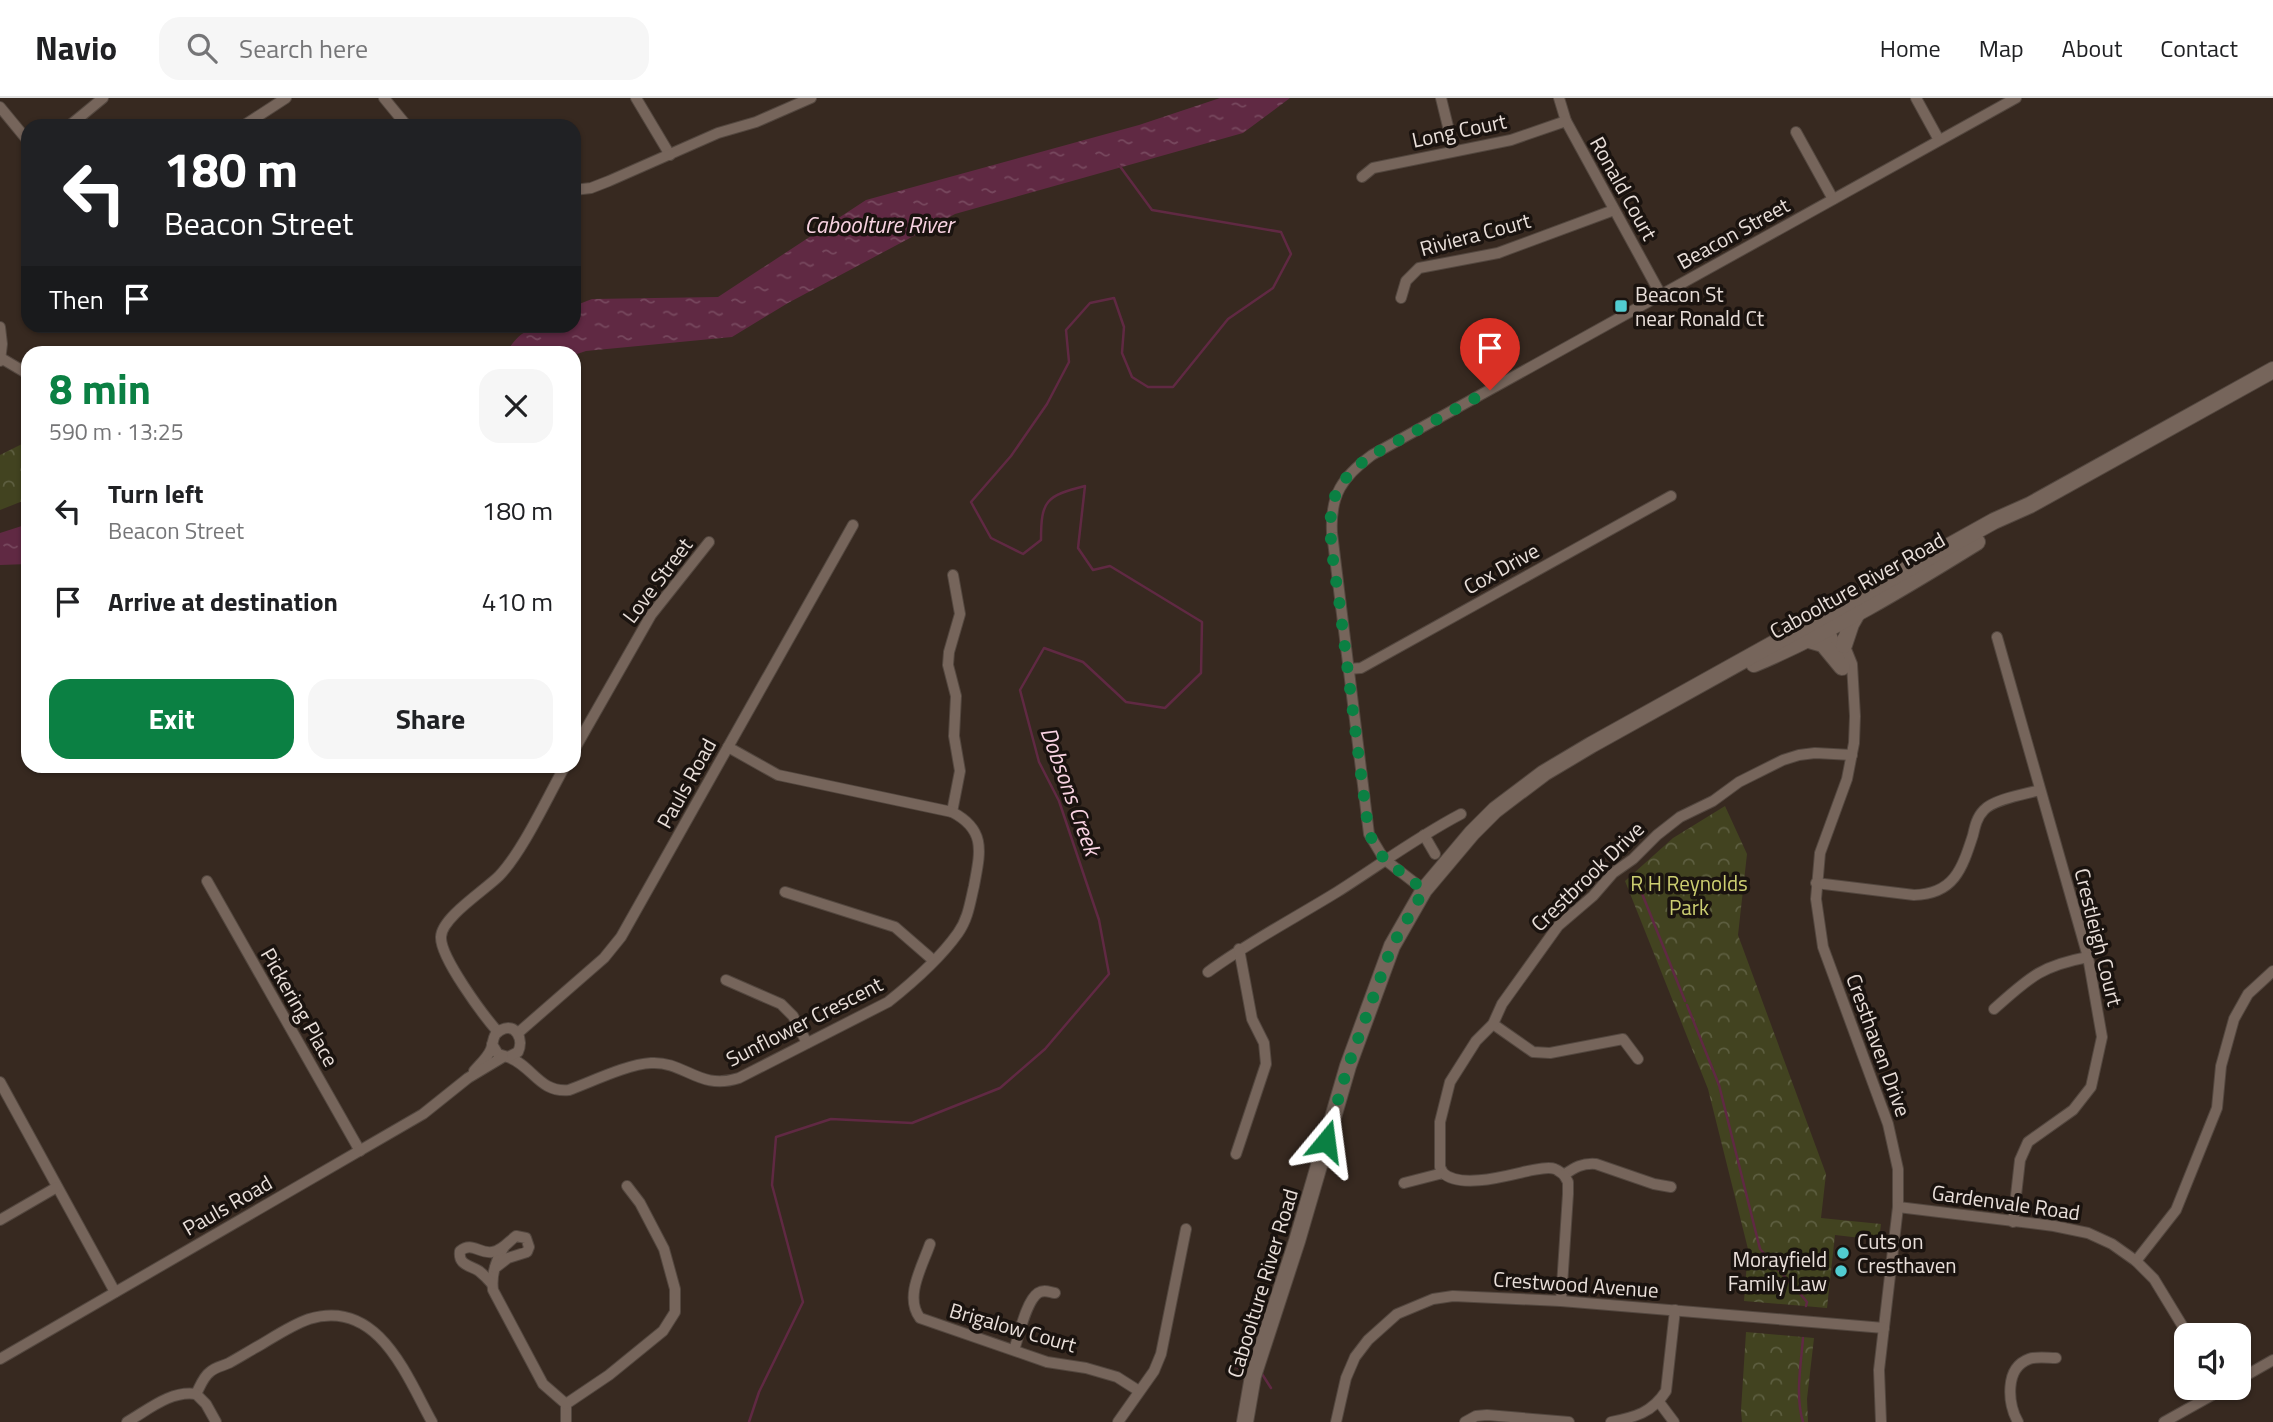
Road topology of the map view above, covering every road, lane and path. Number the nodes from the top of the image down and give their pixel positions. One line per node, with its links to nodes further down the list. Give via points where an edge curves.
1 (103, 98): 12 (street)
2 (286, 98): 11 (street)
3 (384, 98): 15 (street)
4 (636, 98): 21 (street)
5 (811, 98): 21 (street)
6 (1441, 98): 20 (street)
7 (1559, 98): 16 (street, Ronald Court)
8 (1916, 98): 19 (street)
9 (2016, 98): 19 (street, Beacon Street)
10 (0, 107): 17 (street)
11 (259, 116): 13 (street); 14 (street)
12 (77, 119)
13 (254, 119)
14 (261, 119)
15 (401, 119)
16 (1566, 121): 20 (street, Long Court, via 1511,141); 25 (street, Ronald Court)
17 (21, 132)
18 (1796, 132): 24 (street)
19 (1939, 140): 24 (street, Beacon Street)
20 (1454, 151): 22 (street, Long Court, via 1373,168)
21 (670, 155): 23 (street)
22 (1362, 177)
23 (581, 189)
24 (1833, 199): 26 (street, Beacon Street)
25 (1614, 210): 26 (street, Ronald Court); 27 (street, Riviera Court, via 1498,253 1419,268 1406,281)
26 (1661, 295): 43 (street, Beacon Street, via 1372,455 1348,474 1335,495 1331,514)
27 (1401, 298)
28 (0, 327): 29 (street)
29 (0, 359): 30 (street)
30 (21, 370)
31 (2273, 370): 33 (main road, Caboolture River Road)
32 (1671, 496): 43 (street, Cox Drive, via 1362,668)
33 (2030, 505): 37 (main road, Caboolture River Road, via 1955,556); 38 (main road, Caboolture River Road)
34 (853, 525): 47 (street, Pauls Road)
35 (709, 542): 46 (street, Love Street, via 650,615)
36 (953, 575): 51 (street, via 960,614 948,665 956,696 954,736 960,771)
37 (1859, 610): 38 (main road, Caboolture River Road); 41 (main road)
38 (1830, 619): 40 (main road, Caboolture River Road); 41 (street, Cresthaven Drive); 42 (street, Cresthaven Drive); 45 (main road, Caboolture River Road)
39 (1997, 637): 50 (street, Crestleigh Court)
40 (1806, 639): 42 (main road, via 1823,645); 45 (main road, Caboolture River Road)
41 (1844, 645): 44 (street, Cresthaven Drive, via 1852,663)
42 (1842, 667): 44 (street, Cresthaven Drive)
43 (1348, 670): 55 (street, Beacon Street, via 1369,834)
44 (1852, 687): 48 (street, Cresthaven Drive)
45 (1696, 688): 58 (main road, Caboolture River Road, via 1544,773 1495,810)
46 (581, 738)
47 (728, 747): 51 (street, via 778,775); 69 (street, Pauls Road, via 621,937 604,958)
48 (1852, 755): 57 (street, Cresthaven Drive, via 1824,839); 67 (street, Crestbrook Drive, via 1815,753 1783,760 1680,817 1558,926 1502,1004)
49 (561, 773): 68 (street, via 513,858 441,932 442,946 470,996)
50 (2040, 790): 57 (street, via 1983,810 1960,871 1940,891 1914,895); 61 (street, Crestleigh Court)
51 (952, 812): 62 (street, Sunflower Crescent, via 975,830 980,855 964,924)
52 (1461, 814): 53 (street)
53 (1424, 835): 54 (street); 55 (street)
54 (1435, 855)
55 (1384, 859): 58 (street, Beacon Street); 60 (street)
56 (206, 881): 78 (street, Pickering Place)
57 (1816, 884): 86 (street, Cresthaven Drive, via 1823,947 1893,1139)
58 (1424, 890): 116 (main road, Caboolture River Road, via 1392,946 1348,1066 1253,1376)
59 (785, 892): 62 (street, via 895,927)
60 (1240, 949): 64 (street); 79 (street, via 1252,1019 1265,1043 1266,1064)
61 (2088, 957): 66 (street, via 2059,962 2034,974); 88 (street, Crestleigh Court, via 2102,1037 2091,1087 2073,1110 2028,1142 2020,1160)
62 (933, 960): 70 (street, Sunflower Crescent, via 888,1002)
63 (2273, 971): 92 (street, via 2248,994 2234,1019 2221,1066 2217,1108 2176,1210)
64 (1208, 972)
65 (726, 980): 70 (street, via 781,1004)
66 (1994, 1009)
67 (1493, 1024): 74 (street, via 1533,1052 1623,1039); 80 (street, Crestbrook Drive, via 1476,1041 1450,1082 1440,1122)
68 (498, 1032): 69 (street, via 506,1028); 71 (street)
69 (517, 1033): 72 (street)
70 (807, 1043): 75 (street, Sunflower Crescent, via 727,1082 705,1080 653,1062 569,1090 549,1089)
71 (492, 1044): 73 (street); 76 (street, Pauls Road)
72 (520, 1047): 73 (street); 75 (street)
73 (505, 1057): 75 (street, Sunflower Crescent); 76 (street, Pauls Road)
74 (1637, 1059)
75 (535, 1076)
76 (468, 1078): 78 (street, Pauls Road, via 423,1114)
77 (1, 1085): 84 (street)
78 (360, 1151): 95 (street, Pauls Road)
79 (1236, 1154)
80 (1443, 1173): 81 (street, via 1459,1181 1544,1168); 82 (street)
81 (1564, 1175): 85 (street, via 1576,1166 1596,1164); 97 (street, via 1568,1194)
82 (1405, 1183)
83 (627, 1186): 110 (street, via 664,1249 675,1289 675,1312 663,1331)
84 (57, 1187): 87 (street); 95 (street)
85 (1671, 1187)
86 (1898, 1207): 88 (street, Gardenvale Road); 100 (street, Cresthaven Drive)
87 (0, 1220)
88 (2013, 1222): 92 (street, Gardenvale Road, via 2088,1233)
89 (1186, 1230): 106 (street, via 1161,1354)
90 (930, 1244): 101 (street, Brigalow Court, via 913,1295 920,1318)
91 (504, 1247): 93 (street); 93 (street, via 516,1237 528,1242 527,1252); 94 (street, via 492,1252 467,1246 460,1251 462,1262)
92 (2136, 1261): 99 (street, Gardenvale Road, via 2154,1279)
93 (495, 1268): 94 (street)
94 (492, 1284): 110 (street, via 542,1384)
95 (115, 1292): 103 (street, Pauls Road)
96 (1055, 1293): 101 (street, via 1038,1293 1030,1302)
97 (1561, 1301): 98 (street, Crestwood Avenue); 117 (street, Crestwood Avenue, via 1453,1296 1397,1314 1380,1326 1355,1357)
98 (1675, 1310): 100 (street, Crestwood Avenue); 109 (street, via 1669,1377)
99 (2181, 1323)
100 (1884, 1328): 122 (street, Cresthaven Drive)
101 (1014, 1350): 106 (street, Brigalow Court, via 1118,1377)
102 (2056, 1358): 123 (street, via 2031,1357 2015,1370 2010,1404)
103 (0, 1359)
104 (2273, 1360): 105 (street)
105 (2251, 1373)
106 (1139, 1391): 115 (street)
107 (196, 1394): 111 (street, via 172,1396); 112 (street); 113 (street, via 215,1368 293,1326 330,1316 347,1318 381,1336)
108 (2202, 1400): 124 (street)
109 (1658, 1402): 120 (street, via 1647,1412); 121 (street)
110 (566, 1404): 114 (street)
111 (127, 1422)
112 (216, 1422)
113 (432, 1422)
114 (566, 1422)
115 (1118, 1422)
116 (1245, 1422)
117 (1336, 1422)
118 (1465, 1422): 119 (street, via 1488,1415)
119 (1569, 1422)
120 (1612, 1422)
121 (1674, 1422)
122 (1881, 1422)
123 (2018, 1422)
124 (2164, 1422)

